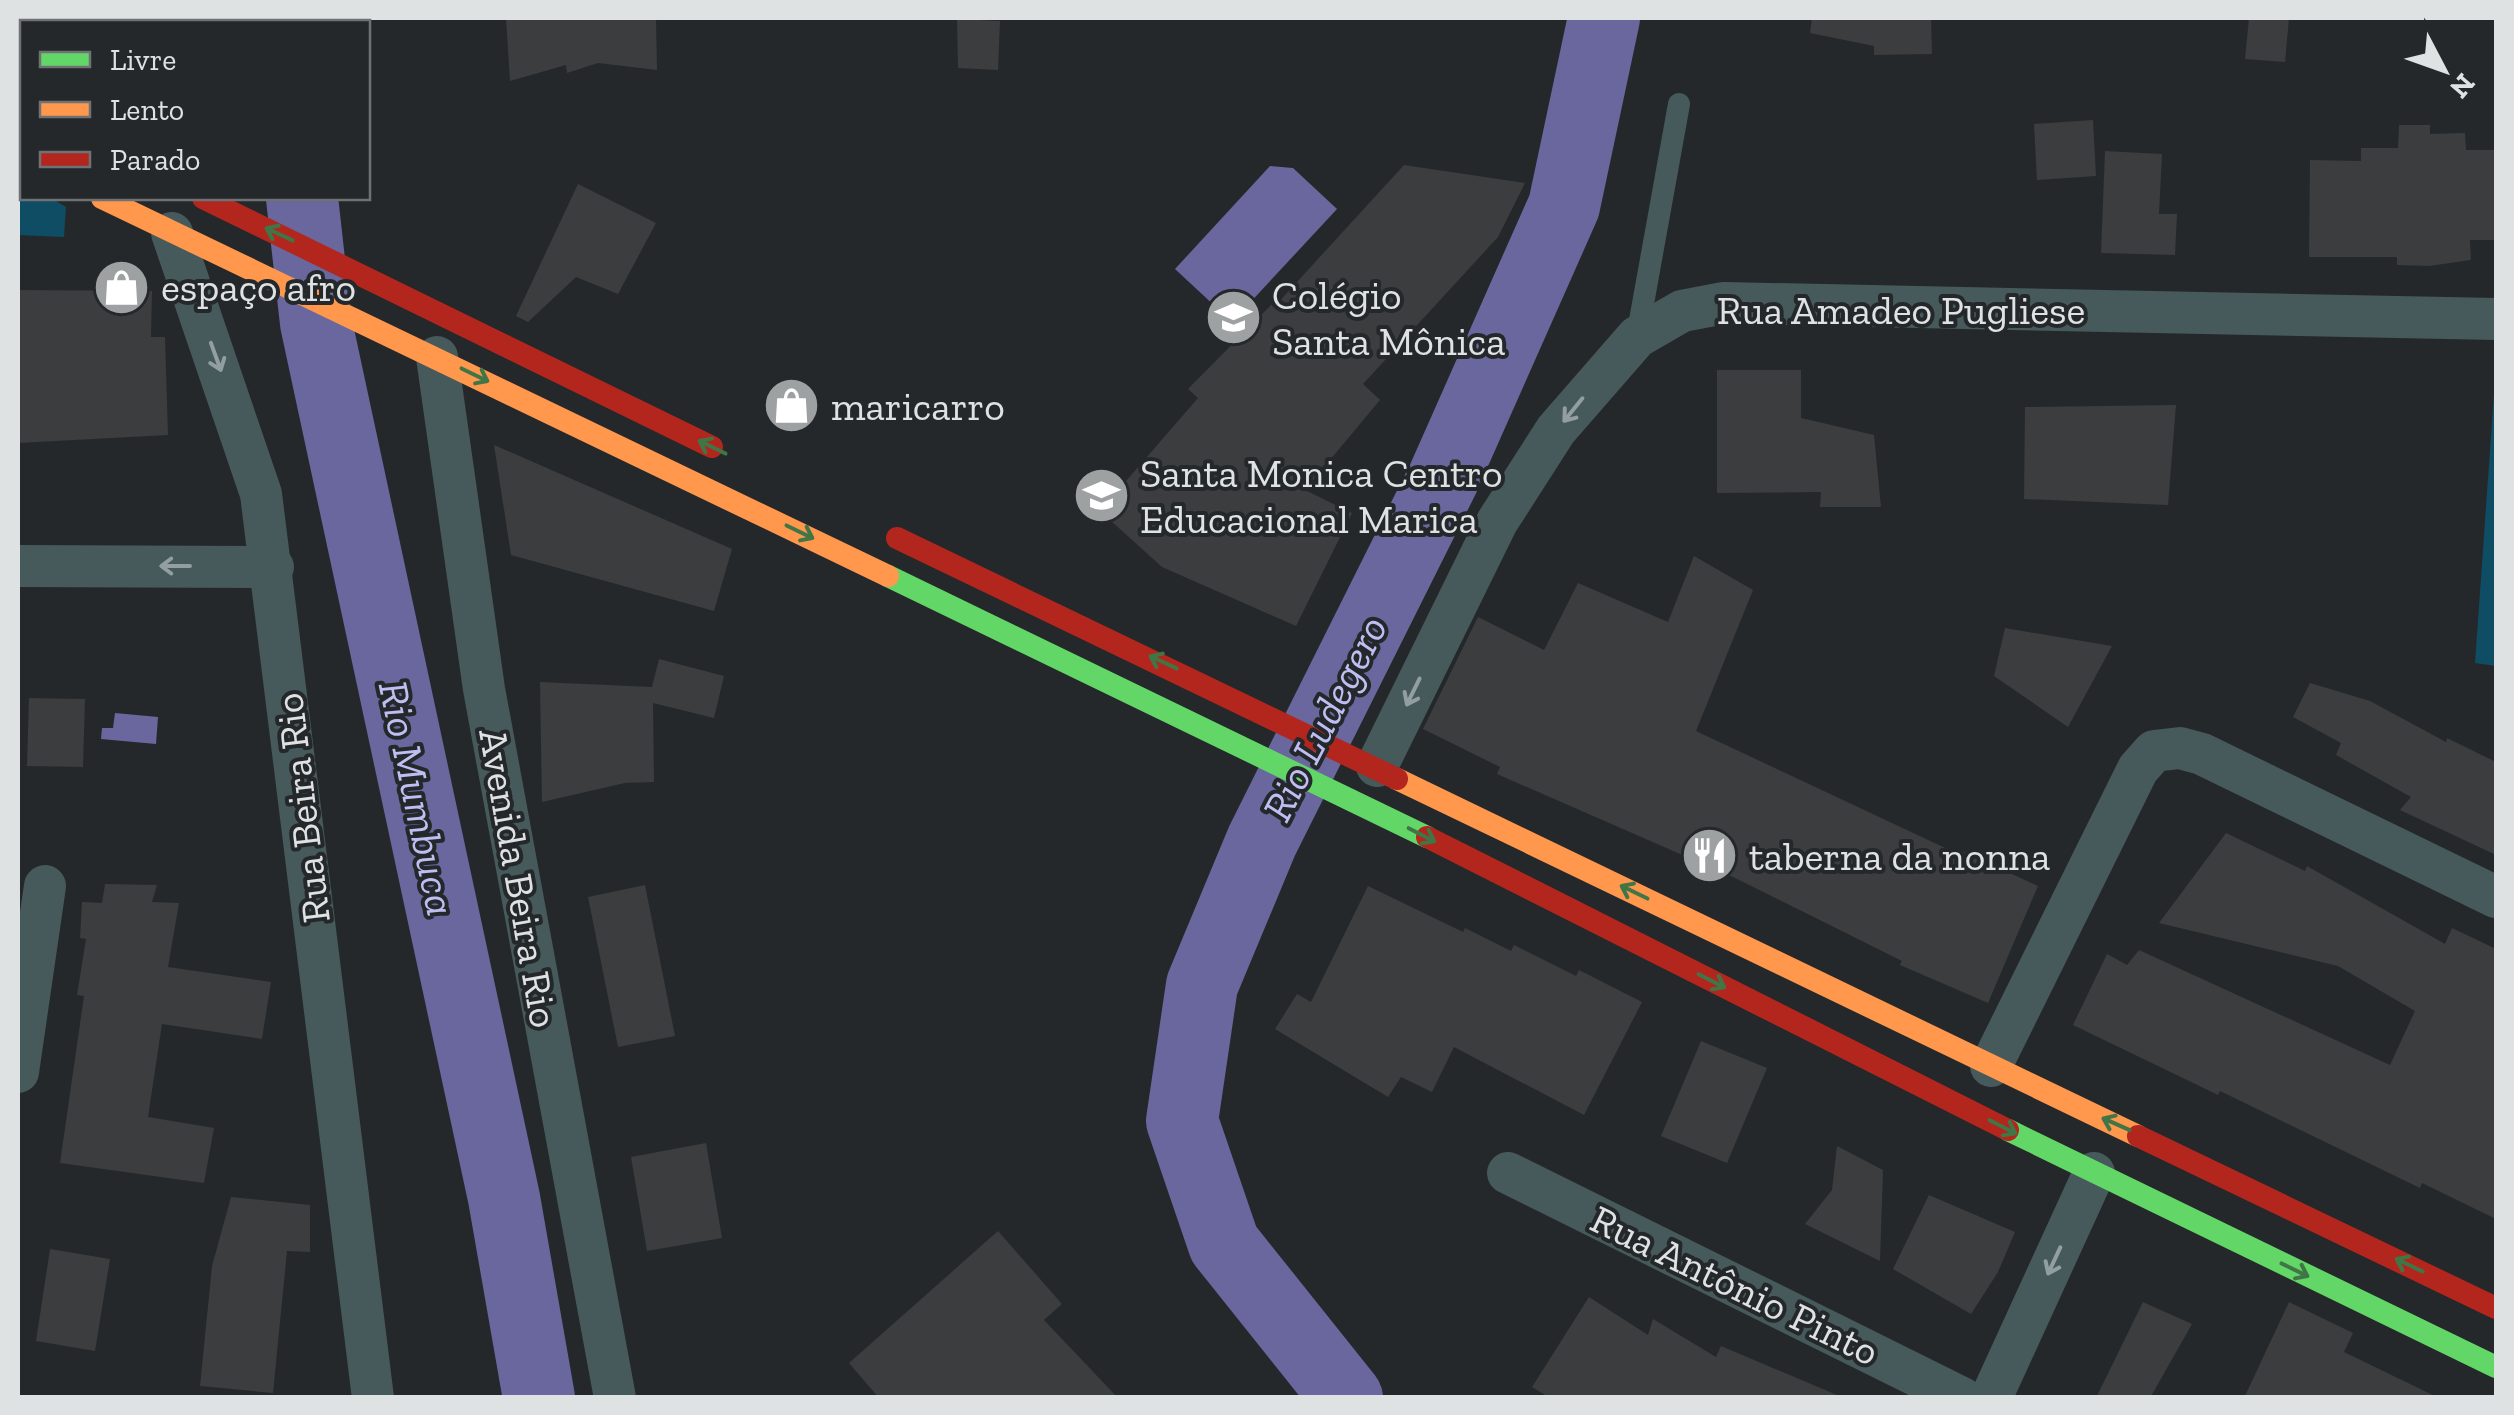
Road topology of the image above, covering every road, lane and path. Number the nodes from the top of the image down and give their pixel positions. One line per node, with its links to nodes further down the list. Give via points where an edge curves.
1 (1678, 104): 6 (lane)
2 (106, 200): 4 (main road)
3 (208, 200): 8 (main road, one-way to 3)
4 (172, 233): 7 (main road); 11 (street, Rua Beira Rio, one-way to 11, via 261,494)
5 (2496, 319): 6 (street, Rua Amadeo Pugliese, via 1724,303 1682,311)
6 (1637, 337): 12 (street, Rua Amadeo Pugliese, one-way to 12, via 1556,430 1496,522)
7 (438, 357): 17 (main road, one-way to 17, via 1335,792); 22 (street, Avenida Beira Rio, via 484,689)
8 (730, 456)
9 (868, 524): 12 (main road, one-way to 9)
10 (18, 566): 11 (street, one-way to 10)
11 (273, 567): 21 (street, Rua Beira Rio)
12 (1364, 761): 15 (main road, one-way to 12)
13 (46, 886): 16 (street)
14 (2496, 897): 15 (street, via 2202,754 2180,748 2154,752 2138,769)
15 (1991, 1066): 19 (main road, one-way to 15)
16 (18, 1072)
17 (2094, 1172): 20 (main road, one-way to 20); 24 (street, one-way to 24)
18 (1508, 1173): 23 (street, Rua Antônio Pinto)
19 (2496, 1308)
20 (2496, 1368)
21 (373, 1398)
22 (615, 1398)
23 (1962, 1398)
24 (1991, 1398)

